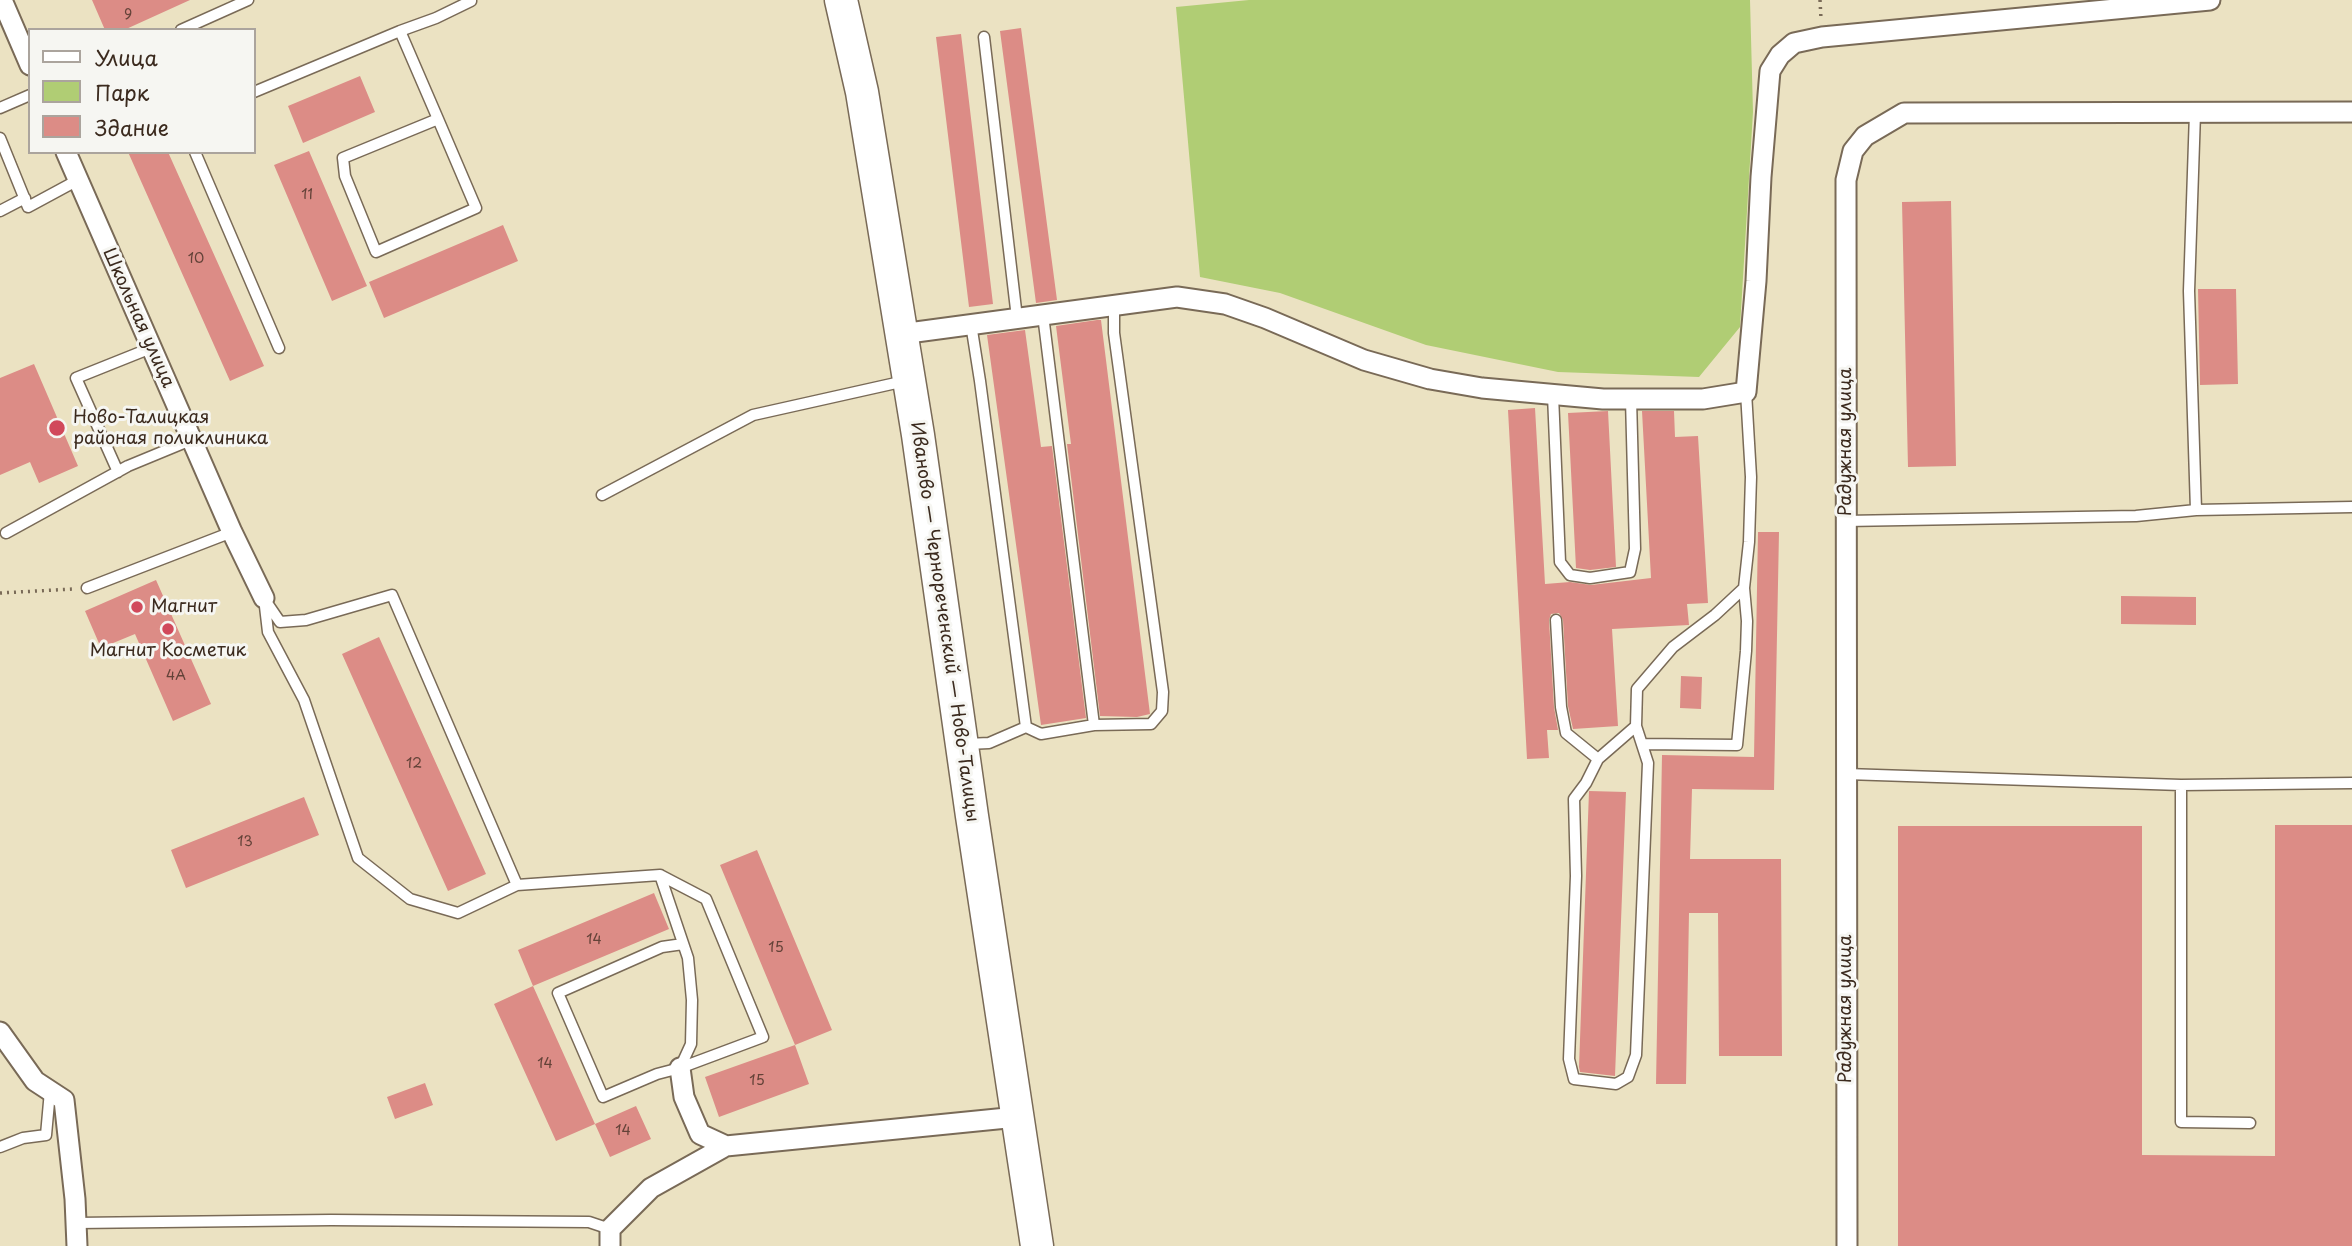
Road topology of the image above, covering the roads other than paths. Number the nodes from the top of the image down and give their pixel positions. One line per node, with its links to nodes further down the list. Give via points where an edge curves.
1 (2, 0): 9 (street)
2 (248, 0): 6 (lane)
3 (472, 0): 7 (lane)
4 (841, 0): 26 (main road, Иваново — Чернореченский — Ново-Талицы, via 862,92)
5 (2210, 0): 30 (street, via 1794,43 1770,71)
6 (185, 28)
7 (400, 32): 10 (lane); 15 (lane)
8 (984, 37): 24 (lane)
9 (28, 60)
10 (256, 91)
11 (28, 96): 12 (lane)
12 (0, 108)
13 (2352, 111): 14 (street, Радужная улица)
14 (2195, 113): 37 (lane, via 2189,291); 38 (street, Радужная улица, via 1904,113 1865,136 1853,151 1846,180)
15 (438, 118): 15 (lane, via 343,158 345,176 376,252 476,208)
16 (0, 138): 20 (lane)
17 (67, 154): 19 (street, Школьная улица)
18 (196, 154): 28 (lane)
19 (78, 180): 20 (lane, via 29,207); 27 (street, Школьная улица)
20 (24, 198): 21 (lane)
21 (0, 211)
22 (1114, 305): 23 (street); 31 (street, via 1177,297 1225,304 1364,360 1430,379); 45 (lane, via 1114,333 1163,692 1162,711 1151,724)
23 (1043, 315): 24 (street); 45 (lane)
24 (1017, 318): 25 (street)
25 (971, 324): 26 (street); 47 (lane)
26 (901, 334): 29 (main road, Иваново — Чернореченский — Ново-Талицы)
27 (151, 348): 33 (street, Школьная улица); 34 (lane, via 76,379)
28 (279, 348)
29 (909, 380): 35 (lane, via 752,415); 48 (main road, Иваново — Чернореченский — Ново-Талицы)
30 (1746, 392): 32 (street, via 1703,399); 42 (lane, via 1751,477)
31 (1553, 395): 32 (street); 32 (lane, via 1560,562 1570,575 1590,578 1630,572 1635,549)
32 (1631, 399)
33 (191, 440): 34 (lane); 39 (street, Школьная улица)
34 (118, 472): 40 (lane)
35 (602, 495)
36 (2352, 507): 37 (lane)
37 (2196, 510): 38 (lane, via 2136,516)
38 (1845, 521): 51 (street, Радужная улица)
39 (232, 532): 41 (lane); 43 (street, Школьная улица)
40 (6, 533)
41 (87, 588)
42 (1744, 588): 46 (lane, via 1673,648 1637,689); 49 (lane, via 1746,651 1737,745)
43 (264, 598): 55 (lane, via 268,632 304,700 358,858 410,899 458,913); 55 (lane, via 280,622 306,621 392,595)
44 (1556, 620): 50 (lane, via 1566,733)
45 (1094, 725): 47 (lane, via 1041,734)
46 (1636, 726): 49 (lane); 50 (lane)
47 (1026, 727): 48 (lane, via 989,743)
48 (962, 744): 60 (main road, Иваново — Чернореченский — Ново-Талицы)
49 (1642, 744): 50 (lane, via 1648,763 1636,1055 1628,1077 1616,1084 1574,1079 1569,1059 1574,799)
50 (1598, 759)
51 (1846, 774): 53 (lane); 68 (street, Радужная улица)
52 (2352, 783): 53 (lane)
53 (2180, 785): 61 (lane, via 2181,1122)
54 (660, 875): 55 (lane); 56 (lane); 58 (lane, via 706,899 763,1037)
55 (517, 885)
56 (683, 944): 58 (lane, via 692,1000 691,1044); 58 (lane, via 662,947 558,993 603,1097)
57 (0, 1032): 59 (street, via 35,1080)
58 (680, 1068): 62 (street, via 684,1097 700,1134)
59 (50, 1090): 63 (lane, via 46,1135); 64 (street, via 64,1100)
60 (1017, 1116): 62 (street); 67 (main road, Иваново — Чернореченский — Ново-Талицы)
61 (2250, 1123)
62 (726, 1146): 65 (street, via 651,1188)
63 (0, 1147)
64 (76, 1223): 65 (lane, via 589,1222); 66 (street)
65 (610, 1237)
66 (77, 1246)
67 (1037, 1246)
68 (1847, 1246)

